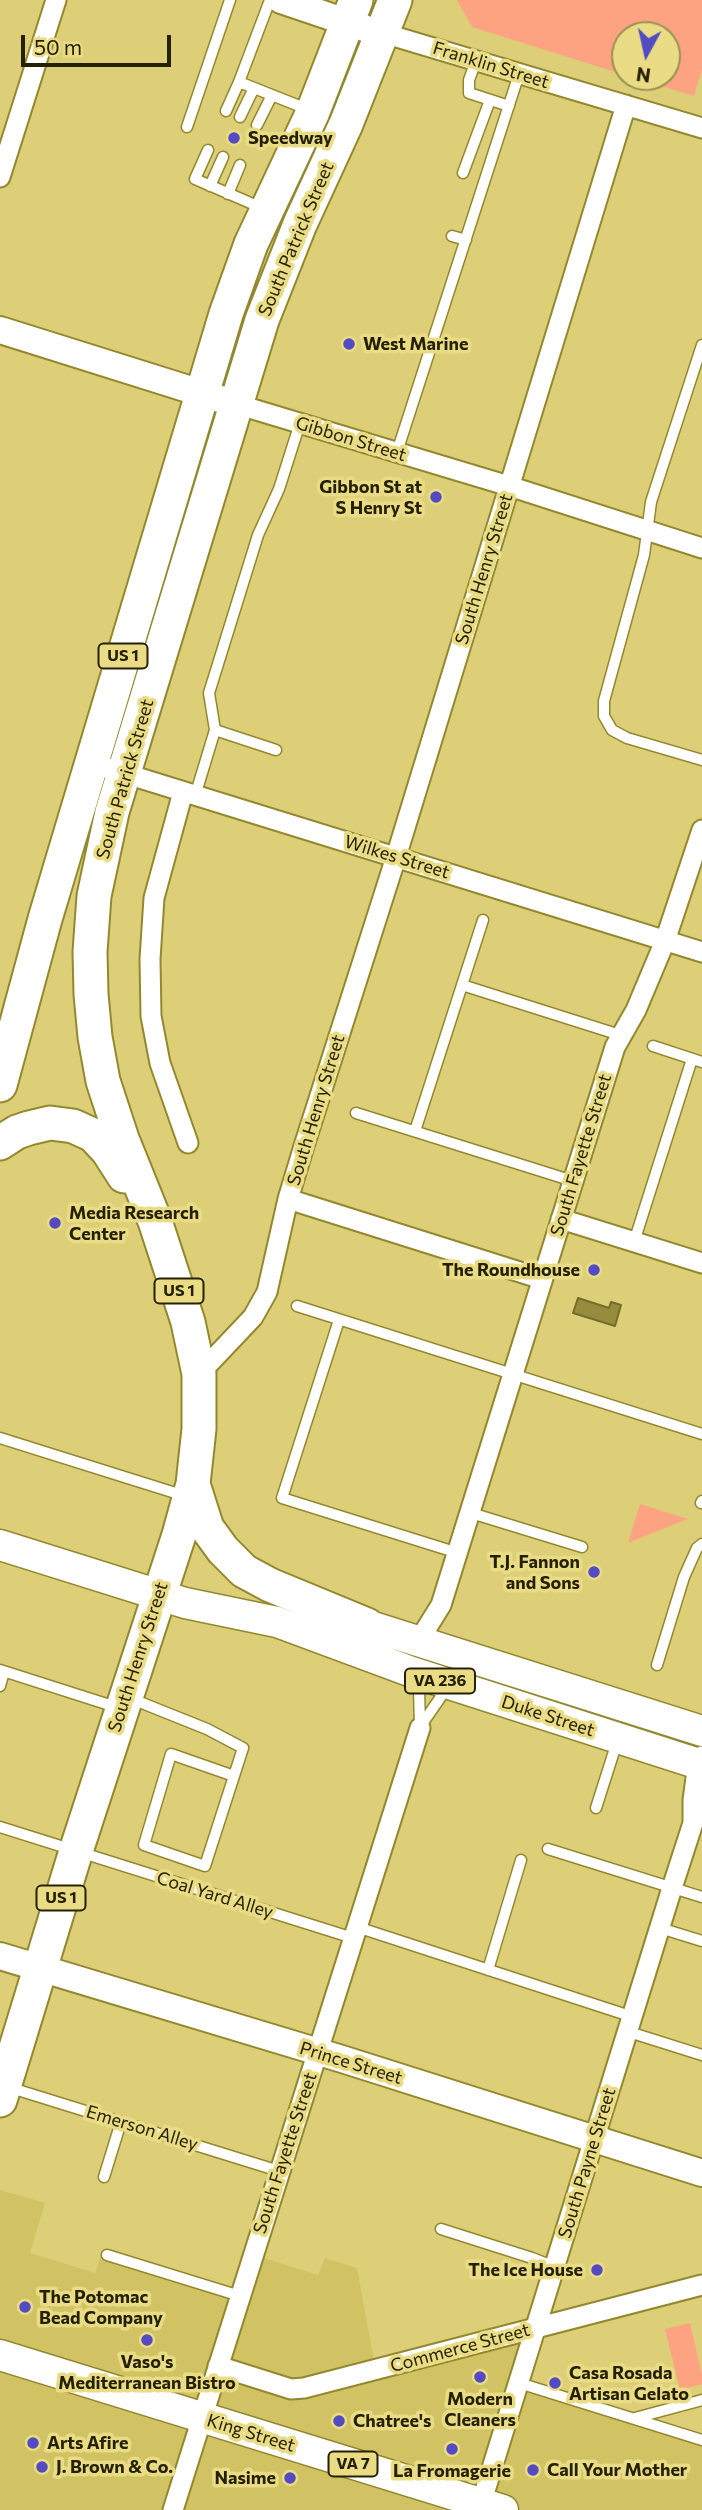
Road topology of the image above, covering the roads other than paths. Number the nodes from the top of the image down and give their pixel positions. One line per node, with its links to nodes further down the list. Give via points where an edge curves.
1 (56, 0): 26 (street)
2 (230, 0): 20 (lane)
3 (270, 0): 10 (lane)
4 (281, 0): 6 (street, Franklin Street)
5 (395, 0): 7 (highway, South Patrick Street / US 1)
6 (352, 11): 7 (street, Franklin Street); 17 (highway, South Patrick Street / US 1)
7 (383, 33): 8 (street, Franklin Street); 37 (highway, South Patrick Street / US 1, via 299,224)
8 (476, 61): 9 (street, Franklin Street); 13 (lane, via 468,93)
9 (519, 74): 14 (street, Franklin Street); 15 (lane)
10 (239, 82): 11 (lane); 16 (lane)
11 (254, 88): 12 (lane); 18 (lane)
12 (272, 95): 17 (lane); 19 (lane)
13 (490, 100): 15 (lane); 25 (lane)
14 (626, 105): 21 (street, Franklin Street); 40 (street, South Henry Street)
15 (509, 106): 31 (lane)
16 (226, 111)
17 (313, 111): 29 (highway, South Patrick Street / US 1)
18 (240, 117)
19 (257, 125)
20 (187, 127)
21 (702, 128)
22 (208, 150): 27 (lane, via 195,179)
23 (223, 157): 27 (lane)
24 (240, 165): 28 (lane)
25 (463, 173)
26 (0, 177)
27 (210, 186): 28 (lane)
28 (229, 194): 29 (lane)
29 (267, 210): 36 (highway, South Patrick Street / US 1, via 226,314)
30 (452, 236): 31 (lane)
31 (466, 240): 33 (lane)
32 (440, 281): 33 (lane)
33 (451, 285): 39 (lane)
34 (0, 330): 36 (street, Gibbon Street)
35 (702, 345): 41 (lane, via 651,502)
36 (202, 394): 37 (street, Gibbon Street); 46 (highway, South Patrick Street / US 1)
37 (236, 404): 38 (street, Gibbon Street); 47 (highway, South Patrick Street / US 1)
38 (300, 423): 39 (street, Gibbon Street); 43 (lane, via 279,489 258,535 209,693)
39 (397, 452): 40 (street, Gibbon Street)
40 (509, 486): 41 (street, Gibbon Street); 50 (street, South Henry Street)
41 (648, 531): 42 (street, Gibbon Street); 45 (lane, via 604,716 612,730 627,738)
42 (702, 548)
43 (215, 730): 44 (lane); 48 (lane)
44 (276, 750)
45 (702, 760)
46 (91, 763): 47 (street, Wilkes Street); 58 (highway, South Patrick Street / US 1)
47 (124, 773): 48 (street, Wilkes Street); 65 (highway, South Patrick Street / US 1, via 94,896 91,994 103,1081)
48 (189, 794): 50 (street, Wilkes Street); 62 (street, via 154,898 150,959 151,1016 160,1063)
49 (702, 830): 52 (street, South Fayette Street)
50 (396, 857): 52 (street, Wilkes Street); 64 (street, South Henry Street)
51 (483, 920): 54 (lane)
52 (665, 941): 53 (street, Wilkes Street); 55 (street, South Fayette Street, via 636,1010)
53 (702, 952)
54 (462, 985): 55 (lane); 60 (lane)
55 (620, 1035): 63 (street, South Fayette Street)
56 (653, 1046): 57 (lane)
57 (697, 1060): 67 (lane)
58 (0, 1085)
59 (356, 1113): 60 (lane)
60 (415, 1131): 63 (lane)
61 (0, 1143): 65 (highway, via 17,1132 50,1123 93,1135)
62 (188, 1143)
63 (573, 1181): 66 (street, South Fayette Street)
64 (288, 1199): 69 (street); 72 (street, South Henry Street, via 267,1292 253,1317)
65 (151, 1211): 72 (highway, South Patrick Street / US 1, via 188,1322)
66 (561, 1219): 67 (street); 69 (street, South Fayette Street)
67 (634, 1242): 68 (street)
68 (702, 1263)
69 (542, 1279): 73 (street, South Fayette Street)
70 (297, 1306): 71 (lane)
71 (340, 1320): 73 (lane); 81 (lane, via 282,1497)
72 (199, 1374): 76 (highway, South Henry Street / US 1, via 199,1429)
73 (513, 1375): 74 (lane); 77 (street, South Fayette Street)
74 (702, 1434)
75 (0, 1438): 76 (lane)
76 (191, 1491): 82 (highway, South Henry Street / US 1); 84 (highway, via 207,1528 244,1571)
77 (471, 1513): 80 (lane); 81 (street, South Fayette Street)
78 (0, 1545): 82 (main road, Duke Street / VA 236)
79 (702, 1545): 86 (lane, via 684,1577)
80 (582, 1547)
81 (458, 1554): 85 (street, South Fayette Street, via 441,1605)
82 (158, 1594): 83 (main road, Duke Street / VA 236); 91 (highway, South Henry Street / US 1)
83 (277, 1622): 84 (main road, Duke Street / VA 236, via 330,1620); 88 (main road, Duke Street / VA 236)
84 (366, 1625): 85 (main road, Duke Street / VA 236)
85 (418, 1642): 93 (main road, Duke Street / VA 236)
86 (657, 1665)
87 (2, 1671): 90 (lane); 91 (lane)
88 (412, 1672): 89 (main road, Duke Street / VA 236); 92 (lane, via 419,1688)
89 (450, 1684): 92 (lane); 94 (main road, Duke Street / VA 236)
90 (0, 1686)
91 (123, 1702): 96 (lane, via 196,1724 243,1748); 101 (highway, South Henry Street / US 1)
92 (419, 1728): 106 (street, South Fayette Street)
93 (702, 1731)
94 (619, 1738): 95 (main road, Duke Street / VA 236); 97 (lane)
95 (701, 1761): 98 (street, South Payne Street, via 693,1800)
96 (234, 1776): 96 (lane, via 171,1754 144,1845 205,1867)
97 (596, 1808)
98 (698, 1816): 103 (street, South Payne Street)
99 (0, 1827): 101 (lane, Coal Yard Alley)
100 (548, 1849): 103 (lane)
101 (76, 1851): 106 (lane, Coal Yard Alley); 109 (highway, South Henry Street / US 1)
102 (521, 1860): 110 (lane)
103 (672, 1888): 104 (lane); 105 (street, South Payne Street)
104 (702, 1897)
105 (660, 1928): 107 (lane); 111 (street, South Payne Street)
106 (355, 1933): 110 (lane, Coal Yard Alley); 112 (street, South Fayette Street)
107 (702, 1941)
108 (0, 1956): 109 (street, Prince Street)
109 (40, 1967): 112 (street, Prince Street); 114 (highway, South Henry Street / US 1)
110 (488, 1970): 111 (lane, Coal Yard Alley)
111 (631, 2024): 113 (lane, Coal Yard Alley); 116 (street, South Payne Street)
112 (317, 2052): 116 (street, Prince Street); 117 (street, South Fayette Street)
113 (702, 2055)
114 (2, 2093): 115 (lane, Emerson Alley)
115 (121, 2122): 117 (lane, Emerson Alley); 119 (lane)
116 (594, 2139): 118 (street, Prince Street); 122 (street, South Payne Street)
117 (279, 2171): 124 (street, South Fayette Street)
118 (702, 2173)
119 (104, 2178)
120 (441, 2229): 122 (lane)
121 (107, 2255): 124 (lane)
122 (555, 2267): 125 (street, South Payne Street)
123 (702, 2285): 125 (street, Commerce Street)
124 (240, 2296): 127 (street, South Fayette Street)
125 (536, 2329): 127 (street, Commerce Street, via 291,2389); 128 (street, South Payne Street)
126 (0, 2355): 130 (main road, King Street / VA 7)
127 (218, 2366): 130 (street, South Fayette Street)
128 (519, 2383): 131 (lane); 133 (street, South Payne Street)
129 (702, 2400): 131 (lane)
130 (202, 2418): 133 (main road, King Street / VA 7); 134 (street, South Fayette Street)
131 (633, 2419): 132 (lane)
132 (702, 2440)
133 (488, 2508)
134 (173, 2510)

